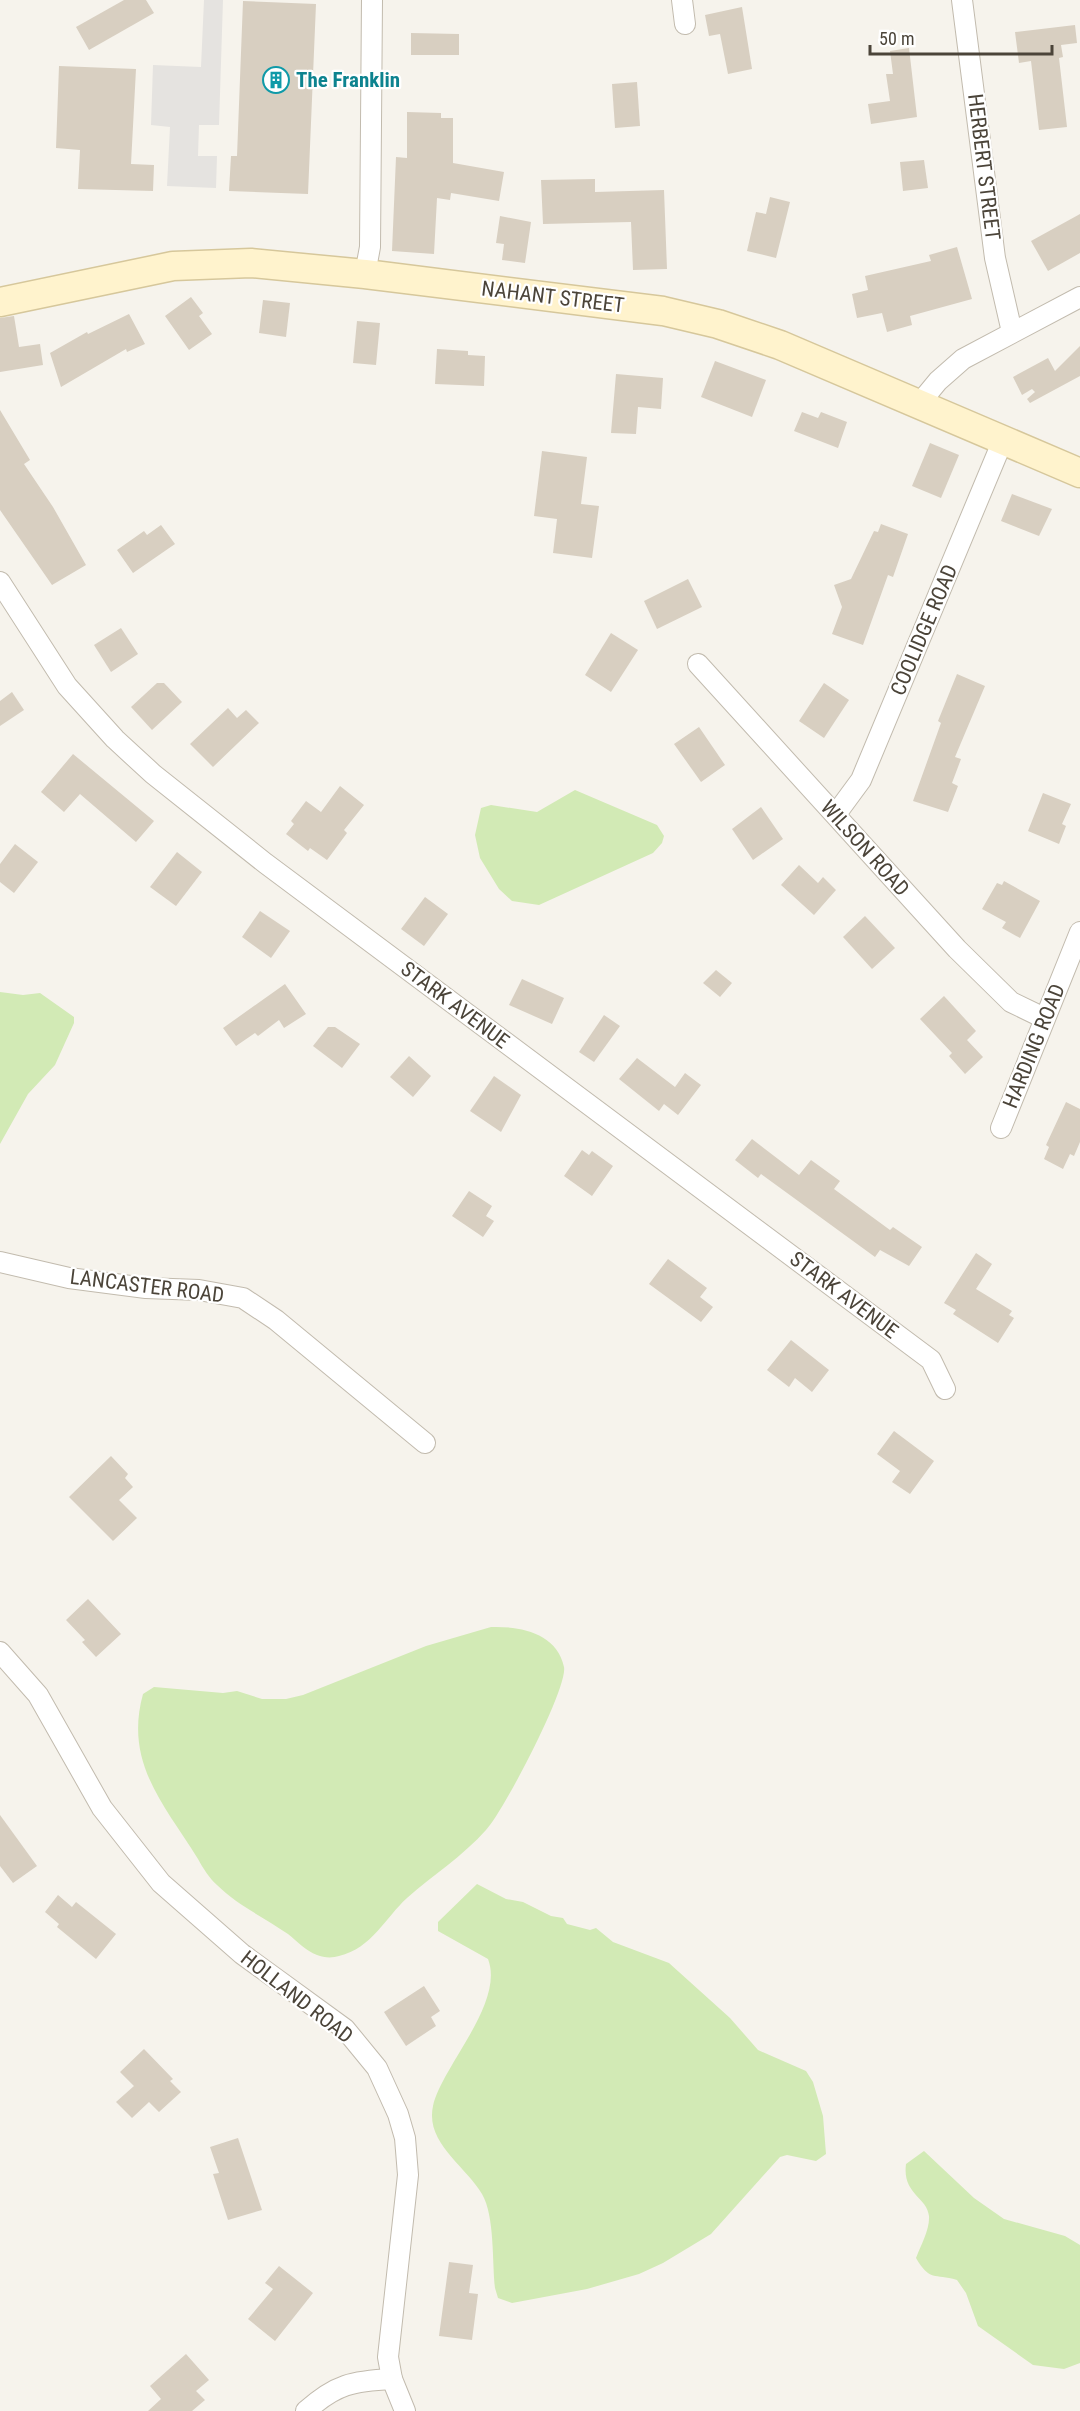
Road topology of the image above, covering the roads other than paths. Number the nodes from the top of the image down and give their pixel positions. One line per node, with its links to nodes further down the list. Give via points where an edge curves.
1 (372, 0): 5 (street, via 369,247)
2 (682, 0): 4 (street)
3 (962, 0): 8 (street, HERBERT STREET, via 996,267)
4 (685, 24)
5 (365, 274): 7 (main road, NAHANT STREET, via 251,263 173,266); 9 (main road, NAHANT STREET, via 610,303 692,317 780,345)
6 (1080, 297): 8 (street)
7 (0, 302)
8 (1012, 332): 9 (street, via 963,359)
9 (919, 404): 10 (main road, NAHANT STREET)
10 (1003, 440): 11 (main road, NAHANT STREET); 14 (street, COOLIDGE ROAD, via 861,780)
11 (1080, 473)
12 (0, 582): 19 (street, STARK AVENUE, via 67,686 153,774 265,863 931,1360)
13 (698, 664): 14 (street, WILSON ROAD)
14 (836, 814): 16 (street, WILSON ROAD, via 897,885 1002,994 1020,1008)
15 (1080, 932): 16 (street, HARDING ROAD)
16 (1044, 1018): 17 (street, HARDING ROAD)
17 (1001, 1128)
18 (0, 1262): 20 (street, LANCASTER ROAD, via 69,1278 200,1290 243,1298 276,1320)
19 (945, 1389)
20 (425, 1443)
21 (0, 1652): 22 (street, HOLLAND ROAD, via 38,1695 102,1808 161,1883 235,1949 345,2029 388,2089 405,2138 408,2175 388,2357)
22 (392, 2379): 23 (street, via 356,2380 342,2385); 24 (street, HOLLAND ROAD)
23 (306, 2411)
24 (405, 2411)

